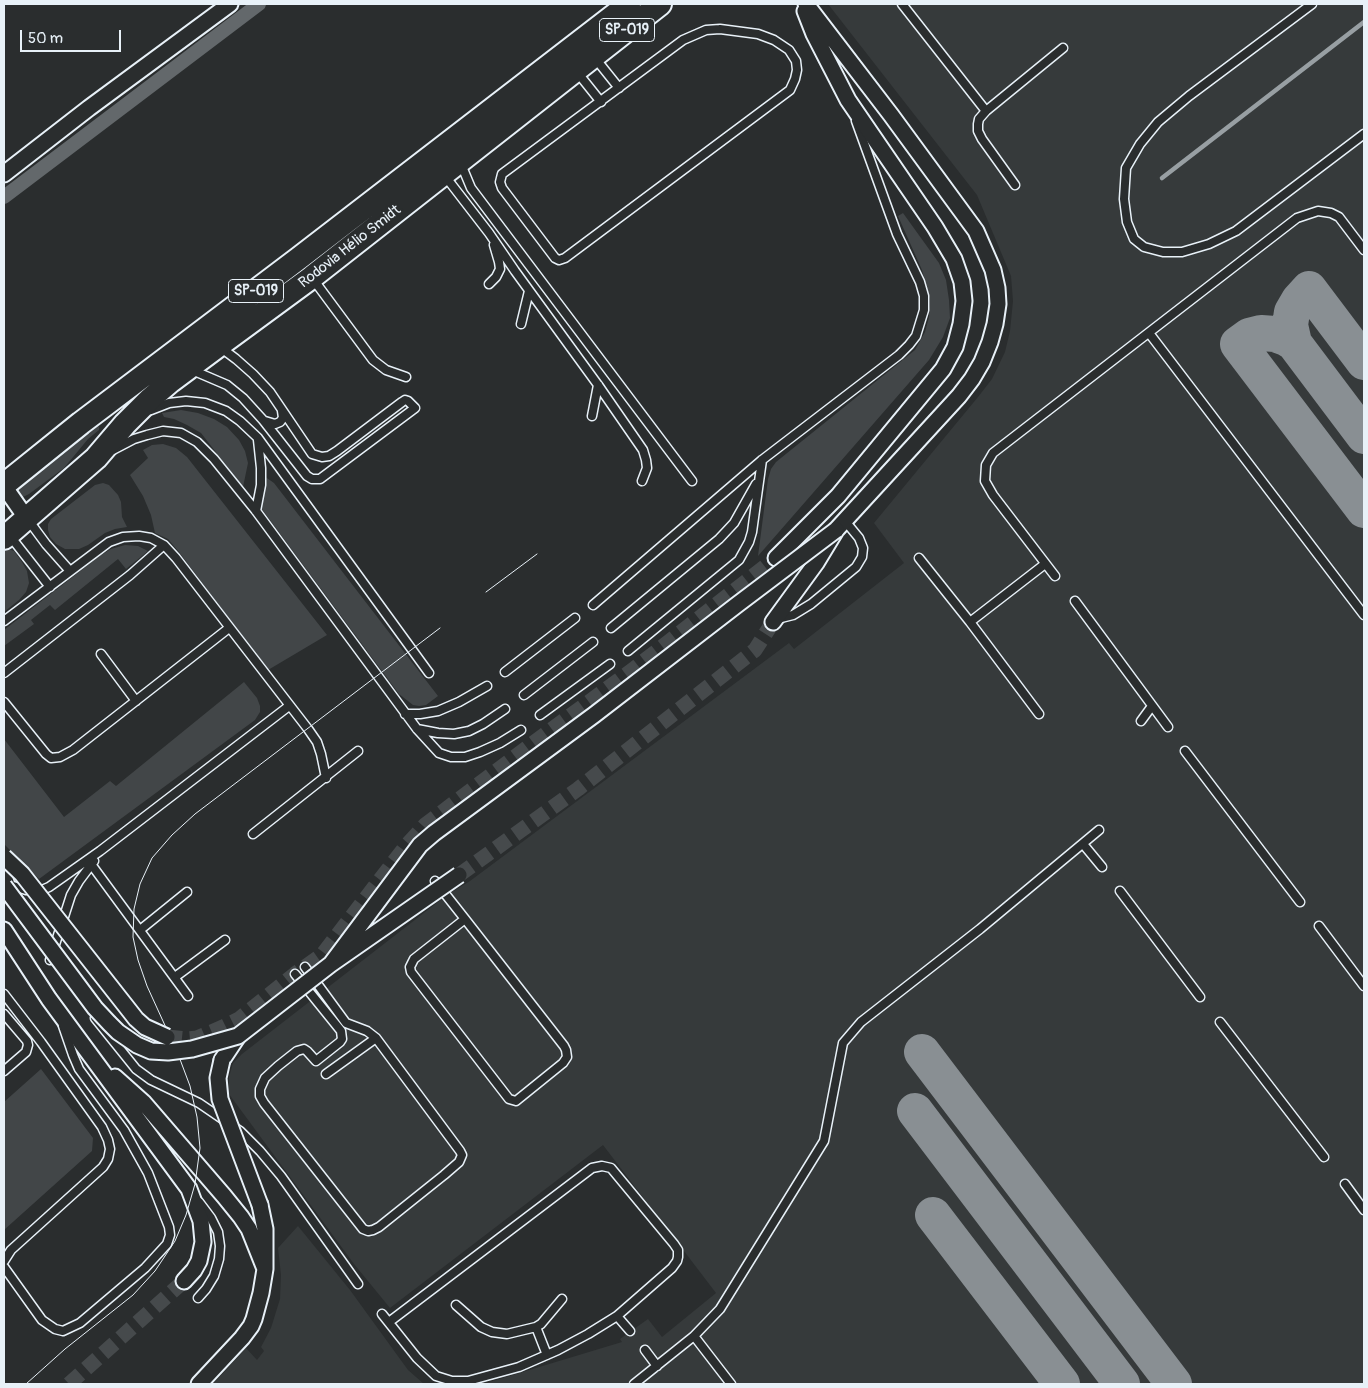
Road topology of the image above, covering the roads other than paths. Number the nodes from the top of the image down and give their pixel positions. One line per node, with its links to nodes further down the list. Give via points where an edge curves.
1 (230, 4): 15 (street)
2 (629, 4): 8 (main road, Rodovia Hélio Smidt / SP-019)
3 (660, 4): 8 (main road, Rodovia Hélio Smidt / SP-019)
4 (805, 4): 10 (street, via 814,34); 43 (street, via 976,231 997,288 995,324 982,362 972,379)
5 (902, 4): 12 (lane)
6 (1312, 4): 13 (lane, via 1188,96 1158,122 1140,144 1126,168 1124,199 1127,222 1134,239 1144,247 1163,252 1182,252 1209,244 1236,230)
7 (1063, 48): 12 (lane)
8 (578, 55): 9 (lane); 11 (lane); 14 (main road, Rodovia Hélio Smidt / SP-019); 14 (main road, Rodovia Hélio Smidt / SP-019)
9 (619, 88): 11 (lane); 11 (lane, via 683,40 706,30 758,34 789,50 796,61 796,79 790,90 565,258 557,260 502,188 501,177 506,170)
10 (848, 100): 34 (lane, via 898,234 920,282 924,310 916,336 900,355); 39 (street, via 954,259 964,301 955,347 942,370)
11 (601, 102)
12 (986, 111): 16 (lane, via 979,119 978,130)
13 (1364, 134)
14 (441, 165): 17 (lane); 19 (main road, Rodovia Hélio Smidt / SP-019); 37 (lane, via 471,188)
15 (4, 174)
16 (1015, 185)
17 (489, 233): 20 (lane, via 500,269); 21 (lane)
18 (1364, 250): 23 (lane, via 1339,217 1331,213 1318,211 1297,218)
19 (305, 268): 24 (main road, Rodovia Hélio Smidt / SP-019); 26 (lane, via 373,360 386,370); 38 (main road, Rodovia Hélio Smidt / SP-019, via 81,423)
20 (489, 284)
21 (529, 291): 22 (lane); 27 (lane)
22 (521, 324)
23 (1149, 333): 48 (lane, via 992,453 986,465 985,481 993,496); 54 (lane)
24 (218, 346): 25 (main road, Rodovia Hélio Smidt / SP-019); 28 (lane, via 253,374)
25 (188, 368): 30 (lane, via 227,385); 31 (main road, Rodovia Hélio Smidt / SP-019)
26 (406, 377)
27 (598, 385): 29 (lane); 36 (lane, via 643,450 646,468)
28 (281, 408): 30 (lane, via 283,418 280,422 275,424); 30 (lane, via 312,454 322,457 337,451 405,400 415,408 320,479 307,476)
29 (592, 416)
30 (264, 420)
31 (125, 424): 32 (lane, via 169,403 206,403 226,411); 33 (main road, Rodovia Hélio Smidt / SP-019)
32 (258, 438): 40 (lane, via 261,486); 67 (lane)
33 (96, 458): 40 (lane, via 147,435 163,431 181,433 198,442); 41 (main road, Rodovia Hélio Smidt / SP-019)
34 (762, 460): 35 (lane); 53 (lane)
35 (758, 480): 60 (lane, via 734,523 719,539); 62 (lane, via 754,522 749,542 739,560)
36 (642, 481)
37 (692, 481)
38 (4, 485): 41 (street)
39 (838, 496): 42 (lane); 46 (street)
40 (256, 511): 75 (lane)
41 (27, 519): 44 (main road, Rodovia Hélio Smidt / SP-019); 49 (lane)
42 (820, 524)
43 (841, 526): 57 (street); 57 (lane, via 859,538 863,548 859,562 801,611); 105 (street, bridge, via 420,844)
44 (5, 534): 51 (lane)
45 (164, 545): 49 (lane, via 151,538 123,537 109,542); 59 (lane); 66 (lane)
46 (776, 558)
47 (919, 558): 58 (lane)
48 (1045, 564): 50 (lane); 58 (lane)
49 (70, 571): 51 (lane)
50 (1055, 576)
51 (50, 587): 56 (lane)
52 (1074, 601): 73 (lane)
53 (594, 605)
54 (1364, 615)
55 (575, 618): 65 (lane)
56 (4, 621)
57 (774, 621)
58 (970, 622): 76 (lane)
59 (229, 628): 70 (lane); 72 (lane)
60 (611, 628)
61 (593, 642): 69 (lane)
62 (628, 651)
63 (101, 654): 70 (lane)
64 (610, 664): 77 (lane)
65 (506, 672)
66 (4, 673)
67 (429, 673)
68 (487, 686): 75 (lane, via 438,711)
69 (524, 695)
70 (136, 701): 71 (lane, via 66,755 55,758 46,754)
71 (4, 702)
72 (289, 706): 84 (lane, via 317,742); 89 (lane)
73 (1152, 706): 78 (lane); 79 (lane)
74 (505, 709): 80 (lane, via 469,731 438,734)
75 (406, 714): 80 (lane)
76 (1039, 714)
77 (540, 715)
78 (1141, 721)
79 (1168, 727)
80 (417, 729): 81 (lane, via 439,753 451,757 480,752)
81 (521, 730)
82 (1185, 750): 97 (lane)
83 (358, 751): 84 (lane)
84 (326, 778): 86 (lane)
85 (1099, 830): 87 (lane)
86 (253, 834)
87 (1083, 844): 91 (lane); 140 (lane, via 861,1022 844,1043 824,1140 720,1309)
88 (4, 857): 118 (street, bridge, via 22,874 136,1019)
89 (89, 862): 94 (lane, via 42,890); 101 (lane); 104 (lane, via 71,895)
90 (4, 865): 94 (lane)
91 (1102, 868)
92 (459, 875): 105 (street, bridge)
93 (435, 880): 98 (lane)
94 (7, 885): 104 (lane); 117 (street, bridge, via 95,1008 118,1032 137,1045 151,1051 168,1052)
95 (1120, 891): 112 (lane)
96 (187, 892): 101 (lane)
97 (1300, 902)
98 (465, 919): 98 (lane, via 414,959 411,972 509,1099 516,1101 563,1063 567,1057 566,1050)
99 (1318, 926): 109 (lane)
100 (4, 930): 113 (street)
101 (140, 930): 108 (lane)
102 (225, 940): 108 (lane)
103 (4, 944): 113 (street)
104 (50, 960): 131 (lane, via 136,1069 150,1080 220,1116 260,1151)
105 (331, 964): 117 (street, bridge)
106 (304, 966): 119 (lane, via 346,1023)
107 (295, 974): 119 (lane, via 342,1031 342,1039 316,1061 304,1049 297,1051 265,1078 260,1096 363,1229 368,1231 379,1227 444,1175 462,1155)
108 (175, 977): 111 (lane)
109 (1364, 986)
110 (4, 994): 127 (lane, via 102,1127 110,1149 103,1167 11,1250)
111 (188, 996)
112 (1200, 997)
113 (49, 998): 114 (street)
114 (59, 1011): 120 (street); 128 (lane, via 79,1069 124,1130 148,1173 170,1235 168,1244 145,1268 80,1323 64,1331 42,1320)
115 (4, 1014): 121 (lane, via 28,1045 26,1052)
116 (1220, 1022): 123 (lane)
117 (238, 1036): 129 (street, bridge, via 222,1060 218,1089 264,1218)
118 (167, 1037)
119 (376, 1038): 122 (lane)
120 (93, 1058): 125 (street); 129 (street, via 143,1102 224,1196 249,1229)
121 (4, 1072)
122 (326, 1074)
123 (1324, 1157)
124 (1345, 1184): 126 (lane)
125 (189, 1189): 130 (street, via 203,1242 194,1270); 132 (lane, via 211,1218 220,1246 214,1276)
126 (1364, 1210)
127 (4, 1261)
128 (4, 1267)
129 (265, 1269): 145 (street, via 251,1326)
130 (184, 1281)
131 (358, 1284)
132 (198, 1298)
133 (562, 1299): 138 (lane)
134 (456, 1305): 138 (lane, via 481,1327 492,1332 507,1334)
135 (382, 1314): 137 (lane)
136 (617, 1316): 137 (lane, via 672,1268 678,1250 611,1168 602,1166 592,1168); 139 (lane); 142 (lane)
137 (389, 1322): 142 (lane, via 417,1358 436,1376 452,1381 468,1381)
138 (536, 1327): 142 (lane)
139 (630, 1331)
140 (694, 1336): 143 (lane); 146 (lane)
141 (645, 1350): 143 (lane)
142 (548, 1355)
143 (657, 1366): 144 (lane)
144 (638, 1383)
145 (199, 1384)
146 (731, 1384)

